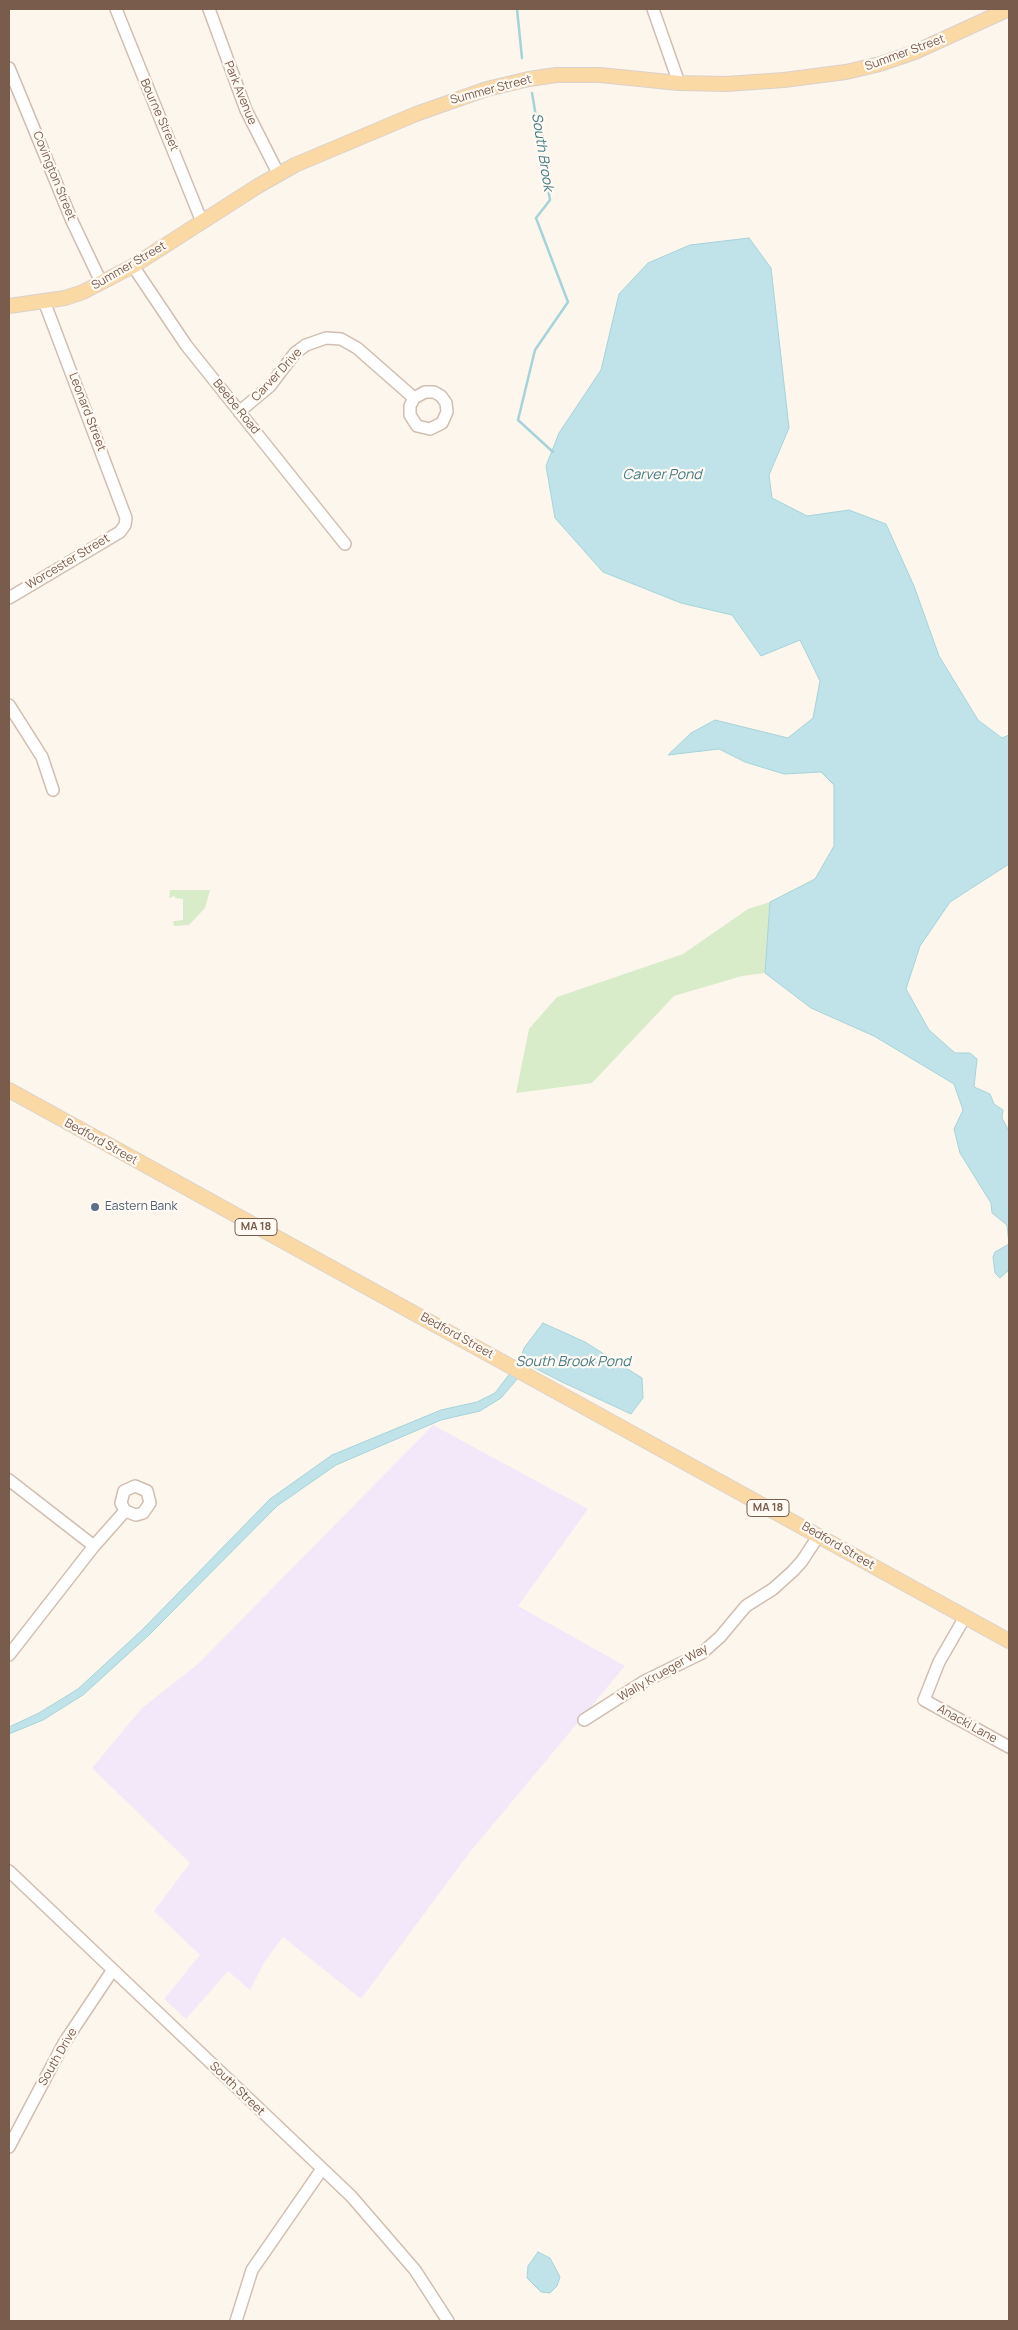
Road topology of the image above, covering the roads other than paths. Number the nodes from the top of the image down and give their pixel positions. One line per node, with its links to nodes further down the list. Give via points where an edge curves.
1 (116, 9): 8 (street, Bourne Street)
2 (208, 9): 7 (street, Park Avenue, via 246,110)
3 (653, 9): 6 (street)
4 (1009, 9): 6 (main road, Summer Street, via 935,44 863,68 755,82)
5 (9, 68): 10 (street, Covington Street, via 72,221)
6 (679, 83): 7 (main road, Summer Street, via 585,75 522,80 436,106)
7 (278, 173): 8 (main road, Summer Street)
8 (202, 222): 9 (main road, Summer Street)
9 (133, 266): 10 (main road, Summer Street); 14 (street, Beebe Road, via 174,329)
10 (101, 282): 11 (main road, Summer Street, via 74,296)
11 (44, 301): 12 (main road, Summer Street); 15 (street, Leonard Street, via 125,514)
12 (9, 306)
13 (414, 398): 14 (street, Carver Drive, via 358,348 341,339 326,338 306,344 295,353 270,386)
14 (239, 412): 16 (street, Beebe Road)
15 (125, 524): 17 (street, Worcester Street, via 120,532)
16 (345, 544)
17 (9, 598)
18 (9, 706): 19 (street, via 42,758)
19 (53, 790)
20 (9, 1090): 23 (main road, Bedford Street / MA 18)
21 (9, 1480): 24 (street)
22 (125, 1511): 24 (street)
23 (819, 1535): 25 (main road, Bedford Street / MA 18); 28 (street, Wally Krueger Way, via 793,1571 746,1606 702,1653 645,1682)
24 (94, 1546): 27 (street)
25 (965, 1617): 26 (main road, Bedford Street / MA 18); 29 (street, Anacki Lane, via 944,1652 924,1700)
26 (1009, 1641)
27 (9, 1655)
28 (584, 1720)
29 (1009, 1747)
30 (9, 1871): 31 (street, South Street)
31 (112, 1971): 32 (street, South Drive, via 64,2043); 33 (street, South Street)
32 (9, 2147)
33 (322, 2169): 34 (street, via 252,2270); 35 (street, South Street, via 359,2204 415,2270)
34 (236, 2321)
35 (448, 2321)

